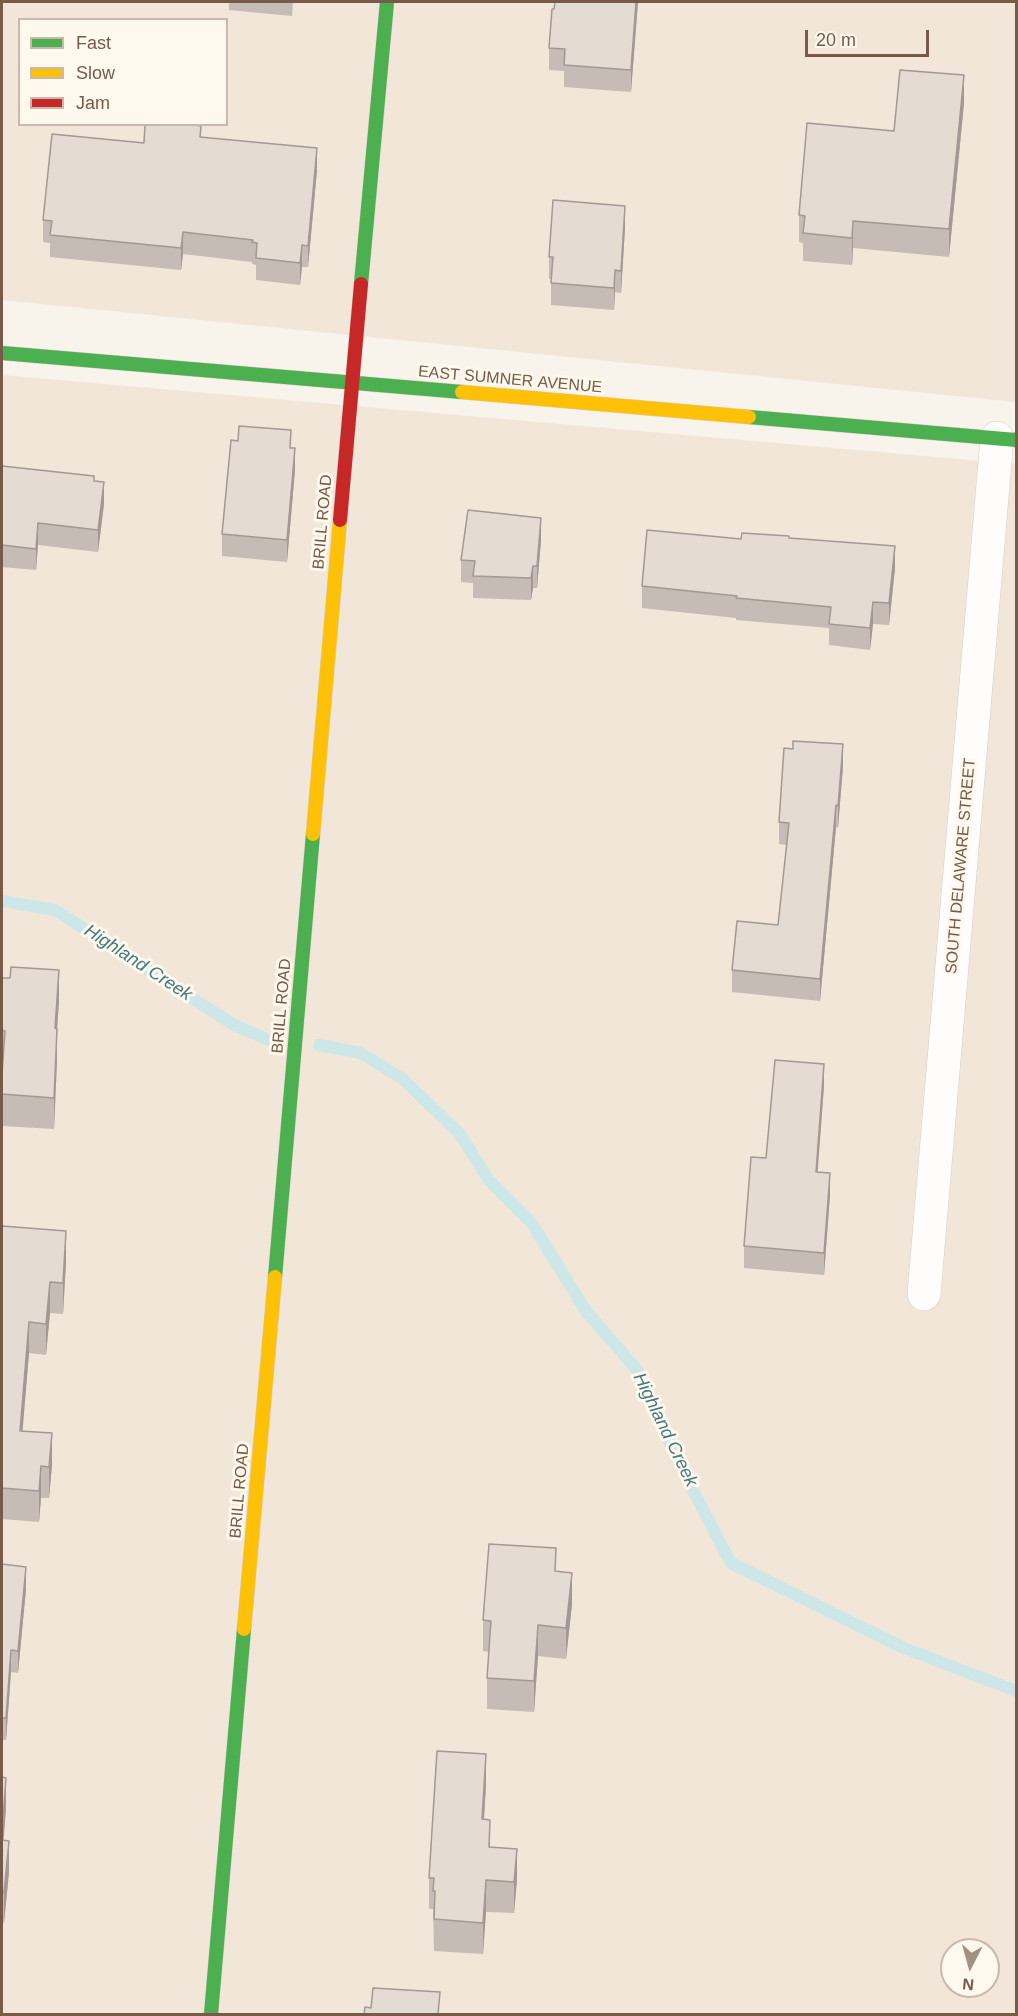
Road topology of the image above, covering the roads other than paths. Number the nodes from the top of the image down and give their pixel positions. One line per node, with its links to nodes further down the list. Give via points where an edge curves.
1 (387, 2): 3 (street, BRILL ROAD)
2 (2, 352): 3 (street, EAST SUMNER AVENUE)
3 (352, 383): 4 (street, EAST SUMNER AVENUE); 6 (street, BRILL ROAD)
4 (1007, 439): 5 (street, SOUTH DELAWARE STREET)
5 (924, 1294)
6 (211, 2014)

